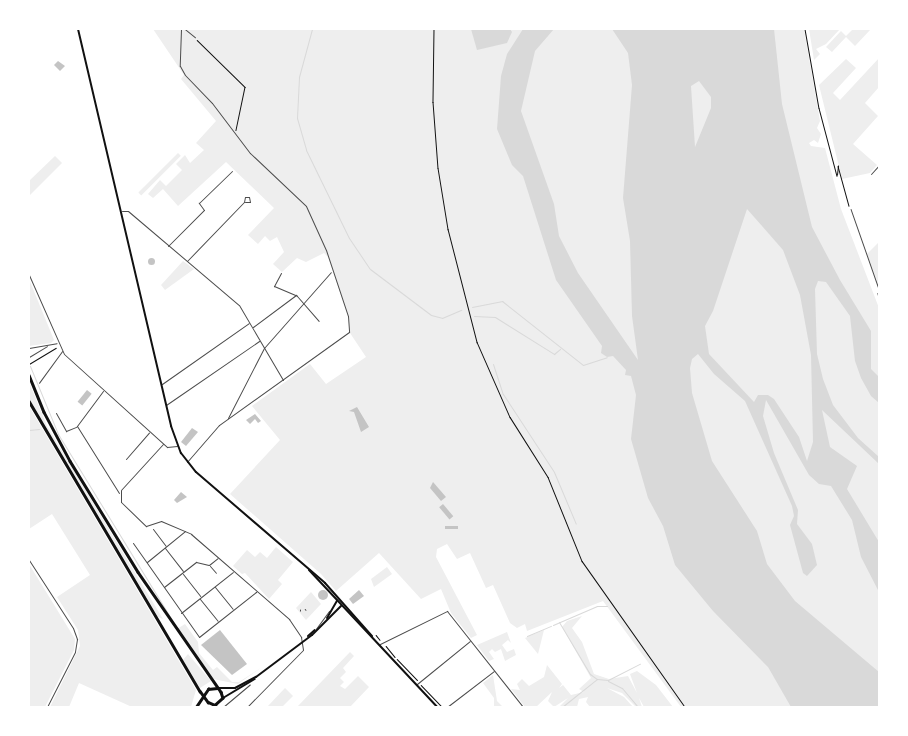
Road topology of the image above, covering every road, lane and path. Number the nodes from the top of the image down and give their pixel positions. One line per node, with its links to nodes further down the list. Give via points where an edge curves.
1 (78, 29): 13 (main road)
2 (181, 29): 16 (street, via 182,70 218,110 237,138 306,206 326,250)
3 (185, 29): 6 (lane)
4 (434, 29): 102 (path, via 438,168 448,229 477,342 510,417 548,477 589,574)
5 (805, 29): 12 (path, via 819,108 837,176 838,166)
6 (194, 37): 7 (path, via 245,87)
7 (236, 131)
8 (879, 165): 10 (street)
9 (232, 171): 14 (street, via 199,203 204,210)
10 (871, 174)
11 (244, 202): 15 (street)
12 (851, 209): 19 (lane)
13 (121, 211): 14 (street, via 128,211); 41 (main road)
14 (168, 246): 15 (street)
15 (186, 262): 25 (street, via 236,302)
16 (331, 272): 23 (street); 39 (street, via 348,316 349,332)
17 (281, 273): 21 (street, via 273,285 282,292)
18 (29, 275): 28 (street)
19 (879, 289)
20 (879, 292): 22 (path)
21 (296, 295): 23 (street); 26 (street)
22 (879, 298)
23 (303, 302): 24 (street); 32 (street)
24 (319, 321)
25 (250, 323): 26 (street); 36 (street)
26 (252, 327): 27 (street)
27 (260, 341): 32 (street); 44 (street)
28 (57, 343): 29 (street); 33 (street)
29 (47, 346): 30 (street); 34 (street)
30 (29, 348)
31 (56, 348): 35 (path)
32 (264, 348): 39 (street); 46 (street)
33 (62, 351): 40 (lane); 42 (street)
34 (29, 357)
35 (29, 364)
36 (191, 364): 37 (lane); 41 (street)
37 (194, 368)
38 (29, 375): 90 (main road, via 44,412 75,469 147,586)
39 (283, 380): 46 (street)
40 (39, 382)
41 (161, 384): 44 (main road)
42 (103, 391): 47 (street); 48 (street)
43 (29, 401): 91 (main road)
44 (166, 405): 50 (main road)
45 (56, 413): 47 (street, via 67,431)
46 (228, 419): 52 (street)
47 (77, 426): 53 (street)
48 (149, 432): 49 (street); 51 (street)
49 (163, 444): 50 (street, via 168,448); 53 (street)
50 (178, 446): 52 (main road)
51 (126, 459)
52 (187, 462): 62 (main road)
53 (120, 492): 55 (street, via 121,502 146,526 162,522)
54 (153, 529): 57 (street)
55 (186, 531): 57 (street); 58 (street)
56 (134, 543): 60 (street)
57 (166, 547): 60 (street); 64 (street)
58 (218, 558): 61 (street); 63 (street)
59 (29, 560): 94 (street, via 72,625 77,639 75,652)
60 (147, 562): 66 (street)
61 (210, 565): 64 (street, via 196,562); 65 (street)
62 (304, 565): 70 (main road); 71 (main road)
63 (234, 571): 67 (street); 68 (street)
64 (183, 573): 66 (street); 69 (street)
65 (216, 573)
66 (164, 587): 75 (street)
67 (214, 587): 69 (street); 73 (street)
68 (256, 592): 73 (street); 81 (street, via 296,626)
69 (200, 598): 75 (street); 77 (street)
70 (337, 601): 71 (main road); 72 (main road); 74 (main road)
71 (342, 601): 72 (main road); 80 (main road)
72 (341, 605): 76 (main road); 80 (main road)
73 (234, 610): 77 (street)
74 (329, 611): 76 (main road); 78 (lane)
75 (181, 613): 77 (street, via 199,637)
76 (327, 618): 78 (main road)
77 (218, 622)
78 (316, 629): 81 (main road)
79 (373, 632): 83 (path)
80 (372, 636): 84 (main road)
81 (302, 641): 87 (main road); 97 (street, via 304,649)
82 (471, 641): 83 (street, via 447,611); 86 (street); 89 (street)
83 (383, 643): 84 (street)
84 (380, 645): 89 (main road)
85 (386, 646): 89 (path)
86 (494, 670): 100 (street); 101 (street)
87 (256, 677): 88 (main road); 90 (main road, via 235,688)
88 (250, 684): 92 (main road); 96 (street)
89 (418, 684): 98 (main road); 99 (path)
90 (218, 688): 91 (main road, via 210,688); 92 (main road)
91 (203, 696): 93 (main road); 95 (main road)
92 (223, 698): 93 (main road)
93 (215, 706)
94 (47, 707)
95 (196, 707)
96 (223, 707)
97 (247, 707)
98 (436, 707)
99 (442, 707)
100 (447, 707)
101 (523, 707)
102 (685, 707)

